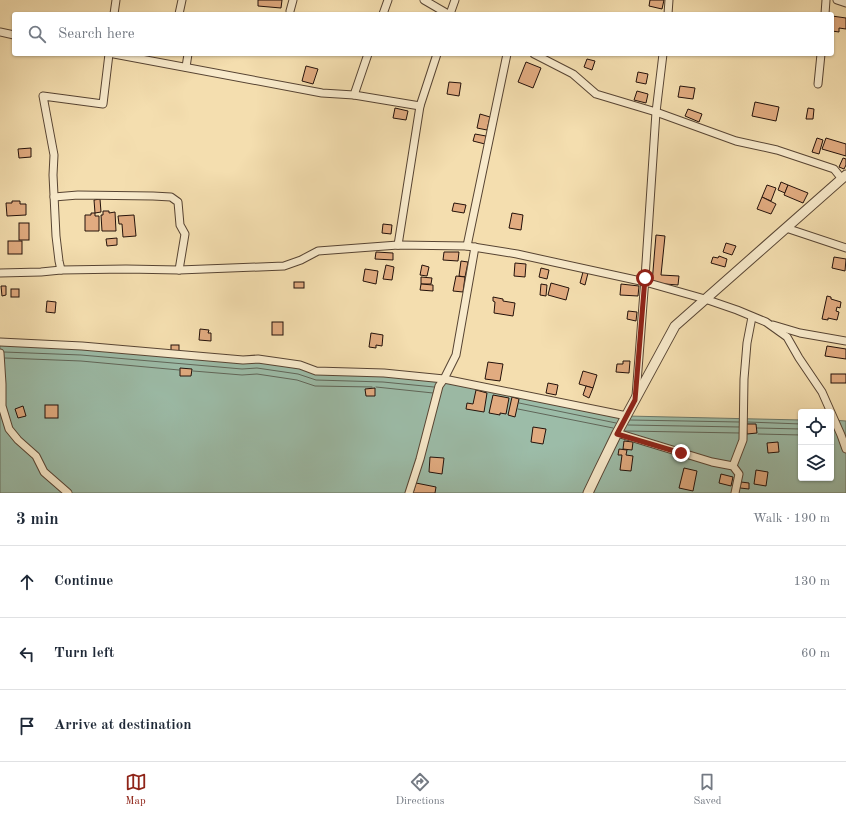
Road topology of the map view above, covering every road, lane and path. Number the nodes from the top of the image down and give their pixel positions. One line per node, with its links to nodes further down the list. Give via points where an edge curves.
1 (116, 0): 12 (street)
2 (182, 0): 13 (street)
3 (293, 0): 11 (street)
4 (388, 0): 14 (street)
5 (424, 0): 15 (street)
6 (455, 0): 16 (street)
7 (669, 0): 17 (street)
8 (826, 0): 18 (street)
9 (837, 0): 10 (street)
10 (846, 2)
11 (290, 11)
12 (114, 12)
13 (179, 12)
14 (384, 12)
15 (445, 12)
16 (450, 12)
17 (668, 12)
18 (825, 12)
19 (0, 32): 20 (street)
20 (12, 35)
21 (109, 56): 36 (street, via 103,104 43,96 54,155)
22 (125, 56): 30 (street)
23 (188, 56): 30 (street)
24 (367, 56): 32 (street)
25 (436, 56): 33 (street)
26 (507, 56): 39 (street)
27 (538, 56): 34 (street, via 573,74 596,94)
28 (663, 56): 34 (street)
29 (821, 56): 31 (street)
30 (186, 67): 32 (street, via 322,92)
31 (818, 84)
32 (354, 95): 33 (street)
33 (420, 106): 38 (street)
34 (656, 112): 35 (street, via 736,140 777,150 834,169); 45 (street)
35 (844, 177): 37 (street)
36 (54, 197): 42 (street); 43 (street, via 153,196 171,198 178,202 180,226 185,234)
37 (786, 228): 41 (street); 46 (street)
38 (398, 245): 39 (street); 43 (street, via 318,252 284,266)
39 (467, 246): 40 (street)
40 (475, 247): 45 (street); 52 (street, via 456,355)
41 (846, 248)
42 (61, 270): 43 (street); 44 (street)
43 (179, 270)
44 (0, 273)
45 (644, 282): 46 (street); 53 (street)
46 (705, 300): 47 (street); 53 (street, via 675,326)
47 (752, 317): 48 (street); 57 (street, via 744,379 743,440)
48 (766, 322): 49 (street, via 800,333); 56 (street, via 787,337 822,392)
49 (846, 341)
50 (0, 342): 52 (street, via 258,359 300,365 316,371 384,373)
51 (0, 353): 58 (street, via 2,406 9,429 36,456 44,472)
52 (444, 379): 54 (street); 59 (street, via 439,386)
53 (635, 400): 54 (street)
54 (627, 416): 55 (street)
55 (617, 434): 57 (street); 60 (street)
56 (846, 449)
57 (733, 466): 61 (street, via 739,474)
58 (68, 493)
59 (409, 493)
60 (588, 493)
61 (735, 493)

